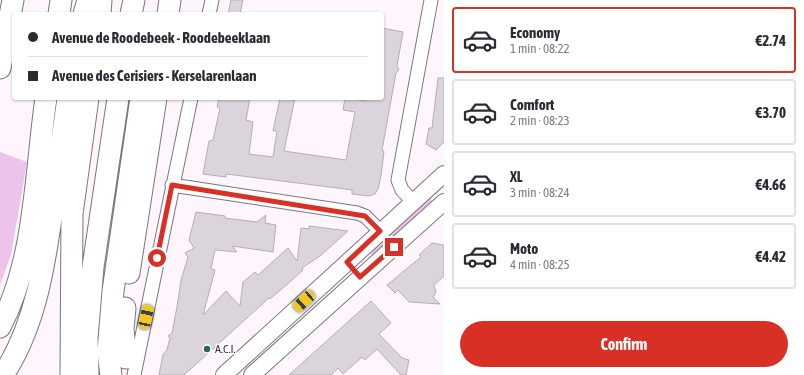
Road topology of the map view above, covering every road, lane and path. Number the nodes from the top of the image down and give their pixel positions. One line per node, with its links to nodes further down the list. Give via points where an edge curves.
1 (13, 0): 17 (highway)
2 (61, 0): 10 (highway)
3 (88, 0): 11 (highway)
4 (101, 0): 12 (highway)
5 (134, 0): 13 (highway)
6 (143, 0): 14 (highway)
7 (170, 0): 15 (highway)
8 (212, 0): 16 (street)
9 (431, 0): 27 (street, via 398,180)
10 (59, 12)
11 (85, 12)
12 (100, 12)
13 (131, 12)
14 (143, 12)
15 (168, 12)
16 (209, 12)
17 (0, 68)
18 (46, 100): 32 (highway, via 23,264 16,291)
19 (68, 100): 34 (highway, via 45,261 38,291 18,349)
20 (88, 100): 35 (highway, via 72,214)
21 (118, 100): 36 (highway, via 93,267 87,338)
22 (141, 100): 37 (highway, via 113,291 108,352)
23 (156, 100): 33 (highway, via 125,296 123,329)
24 (191, 100): 26 (street)
25 (444, 174): 27 (street)
26 (172, 185): 29 (street, via 357,213 365,216); 33 (street)
27 (412, 202): 29 (street)
28 (443, 206): 31 (street)
29 (380, 231): 30 (street)
30 (347, 262): 31 (street); 38 (street)
31 (360, 277): 39 (street)
32 (0, 327)
33 (130, 366)
34 (3, 375)
35 (71, 375)
36 (88, 375)
37 (111, 375)
38 (224, 375)
39 (252, 375)

